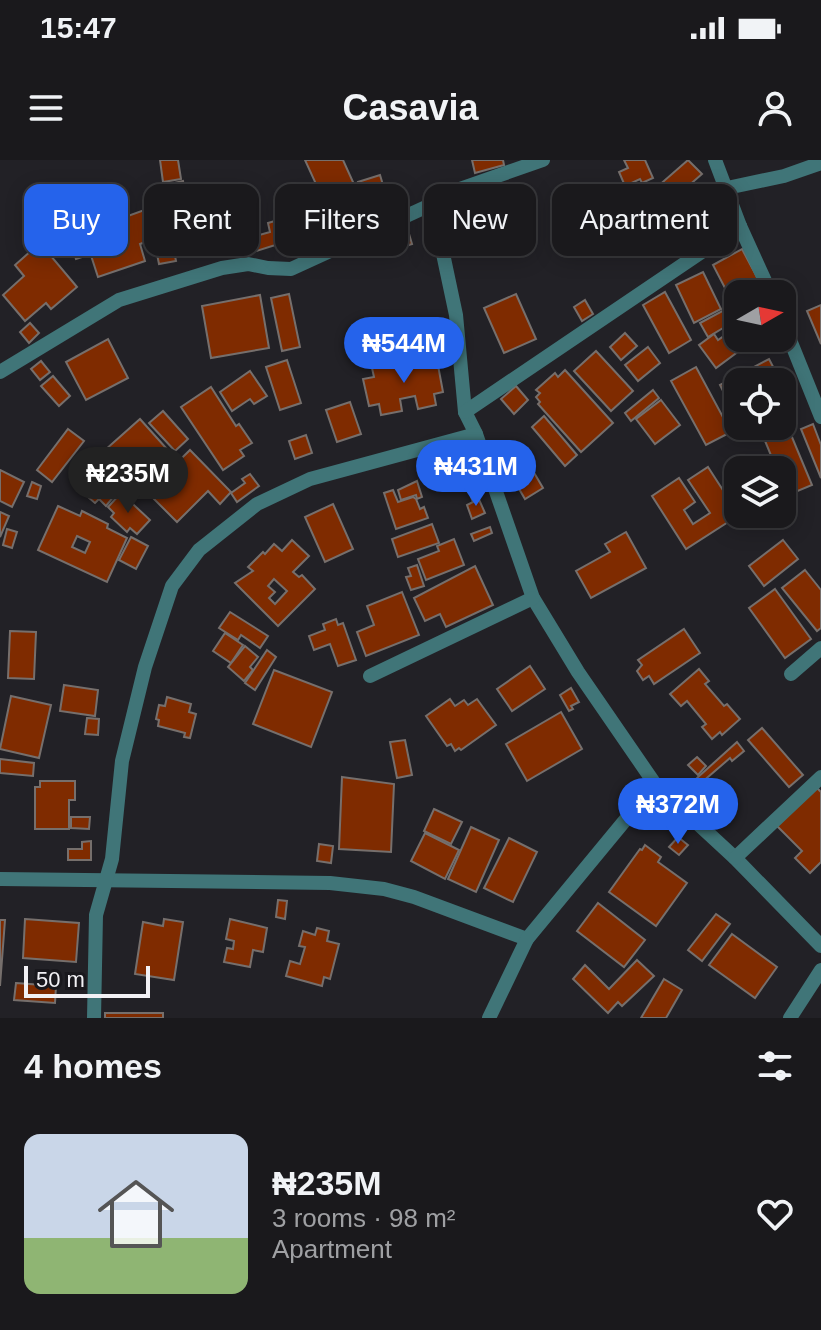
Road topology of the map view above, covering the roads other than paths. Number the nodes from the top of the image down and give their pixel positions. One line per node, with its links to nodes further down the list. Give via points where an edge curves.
1 (543, 160): 4 (street)
2 (715, 160): 5 (street)
3 (821, 163): 6 (street)
4 (474, 184)
5 (725, 184)
6 (737, 186)
7 (424, 208): 13 (street, via 291,269 248,264 222,268 119,300)
8 (737, 217): 9 (street)
9 (740, 226): 11 (street); 14 (street)
10 (443, 256): 14 (street, via 456,315)
11 (765, 280)
12 (795, 352): 15 (street)
13 (0, 372)
14 (465, 412): 16 (street)
15 (821, 417)
16 (476, 434): 17 (street); 25 (street, via 310,479 257,504 199,550 172,586 145,667 122,761 112,859)
17 (533, 598): 20 (street); 22 (street)
18 (821, 648): 19 (street)
19 (791, 674)
20 (370, 676)
21 (821, 777): 23 (street)
22 (655, 784): 23 (street); 26 (street)
23 (735, 858): 27 (street)
24 (0, 879): 25 (street)
25 (105, 879): 26 (street, via 330,883 384,889); 29 (street, via 96,915)
26 (527, 939): 30 (street)
27 (821, 946)
28 (821, 970): 31 (street)
29 (94, 1018)
30 (489, 1018)
31 (790, 1018)

